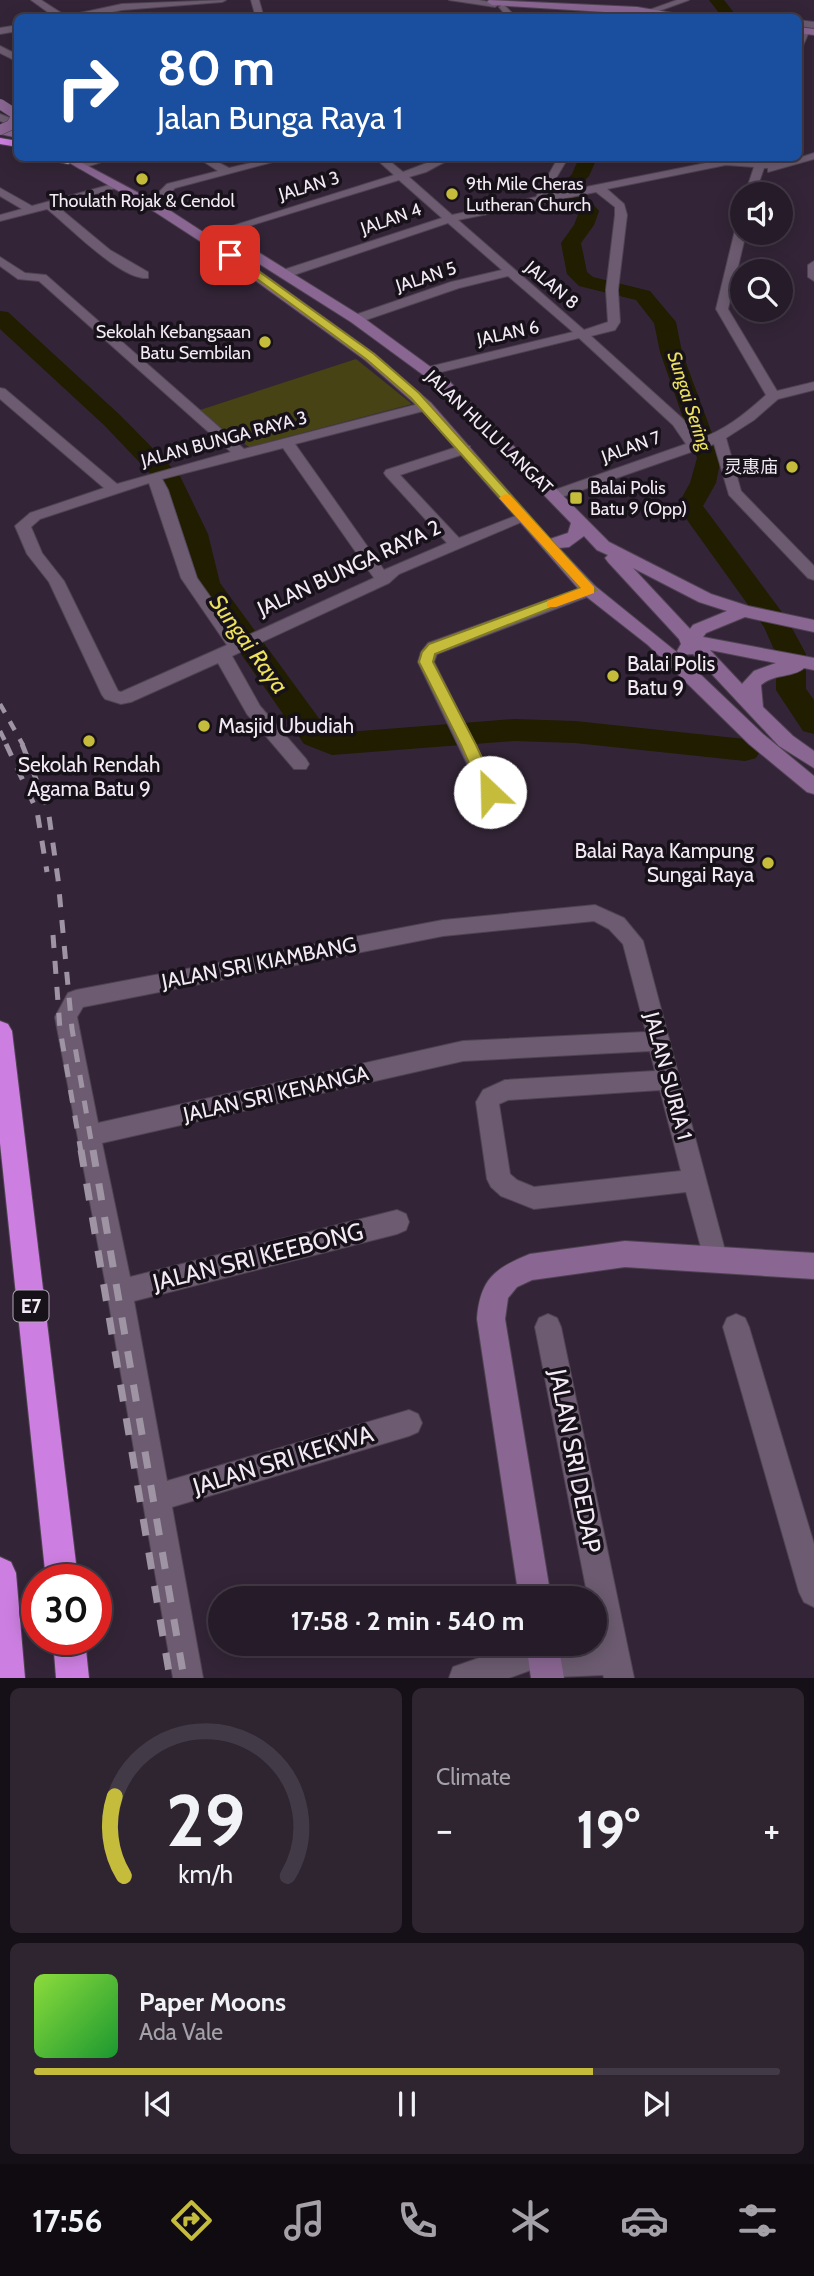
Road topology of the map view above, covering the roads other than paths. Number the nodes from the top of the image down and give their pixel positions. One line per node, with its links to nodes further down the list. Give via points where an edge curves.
1 (35, 0): 10 (street)
2 (222, 0): 6 (street)
3 (453, 0): 8 (street)
4 (668, 0): 9 (street)
5 (685, 0): 9 (street)
6 (205, 1): 7 (street)
7 (120, 3): 11 (street)
8 (498, 3): 9 (main road)
9 (639, 12): 12 (main road); 13 (main road)
10 (59, 14)
11 (80, 14)
12 (649, 14)
13 (659, 14)
14 (14, 120): 15 (main road, bridge)
15 (0, 132)
16 (97, 161): 28 (main road)
17 (208, 161): 25 (street)
18 (250, 161): 25 (street)
19 (267, 161): 25 (street)
20 (383, 161): 26 (street, JALAN 8)
21 (441, 161): 26 (street, JALAN 3)
22 (561, 161): 32 (street)
23 (800, 161): 24 (street, JALAN 4, via 785,166)
24 (759, 165): 27 (street); 29 (street, JALAN 4, via 726,162 676,167)
25 (223, 169): 31 (street, via 171,186)
26 (400, 176): 36 (street, JALAN 8); 37 (street, JALAN 3)
27 (754, 182)
28 (121, 183): 31 (main road, JALAN HULU LANGAT); 33 (street); 51 (main road, via 312,313)
29 (597, 187): 32 (street, JALAN 4); 46 (street, JALAN 6, via 620,206 614,322)
30 (0, 191): 34 (street)
31 (162, 196): 37 (main road, JALAN HULU LANGAT)
32 (541, 199): 36 (street, JALAN 4)
33 (48, 204): 34 (street); 43 (street, via 123,266)
34 (30, 208): 35 (street)
35 (0, 218)
36 (452, 218): 41 (street, JALAN 8); 42 (street, JALAN 4)
37 (219, 232): 42 (main road, JALAN HULU LANGAT)
38 (737, 245): 50 (street, via 722,309)
39 (0, 261): 56 (street, via 16,277 42,278)
40 (814, 265): 44 (street)
41 (509, 272): 45 (street, JALAN 5); 46 (street, JALAN 8)
42 (284, 274): 45 (main road, JALAN HULU LANGAT)
43 (144, 275)
44 (814, 277)
45 (356, 318): 47 (main road, JALAN HULU LANGAT)
46 (583, 335): 47 (street, JALAN 6); 54 (street, JALAN 8, via 678,422)
47 (429, 371): 59 (main road, JALAN HULU LANGAT)
48 (814, 386): 50 (street)
49 (0, 392): 58 (street)
50 (773, 396): 52 (street, JALAN 7)
51 (426, 406): 53 (street, JALAN BUNGA RAYA 3); 55 (main road)
52 (719, 437): 54 (street, JALAN 7); 65 (street, via 734,492)
53 (286, 442): 56 (street, JALAN BUNGA RAYA 3); 66 (street)
54 (695, 445): 59 (street, JALAN 7)
55 (465, 449): 60 (main road); 62 (street, via 391,473)
56 (243, 455): 57 (street, JALAN BUNGA RAYA 3)
57 (153, 477): 58 (street, JALAN BUNGA RAYA 3); 71 (street, via 189,578)
58 (114, 489): 74 (street, JALAN BUNGA RAYA 3, via 34,516 23,526 35,554 56,581 111,695)
59 (554, 495): 61 (main road, JALAN HULU LANGAT)
60 (523, 518): 62 (street, JALAN BUNGA RAYA 2); 63 (main road)
61 (579, 521): 63 (main road, via 576,536); 64 (main road, JALAN HULU LANGAT)
62 (455, 543): 66 (street, JALAN BUNGA RAYA 2, via 393,570)
63 (546, 544): 67 (main road)
64 (603, 546): 68 (main road, JALAN HULU LANGAT, via 679,587); 70 (main road)
65 (814, 575)
66 (383, 580): 71 (street, JALAN BUNGA RAYA 2)
67 (589, 590): 70 (main road); 72 (main road); 79 (street, via 429,652 426,662)
68 (744, 611): 69 (main road, JALAN HULU LANGAT); 70 (main road, via 699,629)
69 (814, 626)
70 (690, 641): 72 (main road); 73 (main road); 75 (main road)
71 (235, 648): 74 (street, JALAN BUNGA RAYA 2); 77 (street, via 253,710)
72 (678, 665): 78 (main road)
73 (811, 666): 75 (main road, via 760,674 751,684)
74 (121, 698)
75 (754, 709): 76 (main road)
76 (814, 761)
77 (300, 764)
78 (814, 787)
79 (490, 792)
80 (595, 913): 82 (street, JALAN SURIA 1, via 610,918 633,941); 84 (street, JALAN SRI KIAMBANG, via 443,929 76,999 66,1017)
81 (0, 1031): 94 (highway, E7)
82 (659, 1041): 83 (street, JALAN SURIA 1); 84 (street, JALAN SRI KENANGA, via 463,1051)
83 (669, 1080): 85 (street, JALAN SURIA 1); 85 (street, via 505,1090 491,1097 487,1102 499,1179 534,1198)
84 (89, 1136): 89 (street)
85 (695, 1180): 87 (street, JALAN SURIA 1)
86 (397, 1222): 89 (street, JALAN SRI KEEBONG)
87 (715, 1258): 88 (main road); 96 (main road, via 625,1254 530,1268 507,1278 498,1288 491,1319)
88 (814, 1266)
89 (120, 1292): 93 (street)
90 (548, 1326): 100 (street, JALAN SRI DEDAP)
91 (736, 1327): 97 (street)
92 (409, 1423): 93 (street, JALAN SRI KEKWA)
93 (158, 1498): 103 (street)
94 (60, 1564)
95 (0, 1573): 101 (highway)
96 (533, 1586)
97 (814, 1592)
98 (71, 1655): 102 (highway)
99 (545, 1660): 100 (street); 104 (street)
100 (617, 1668)
101 (9, 1678)
102 (74, 1678)
103 (188, 1678)
104 (464, 1678)

